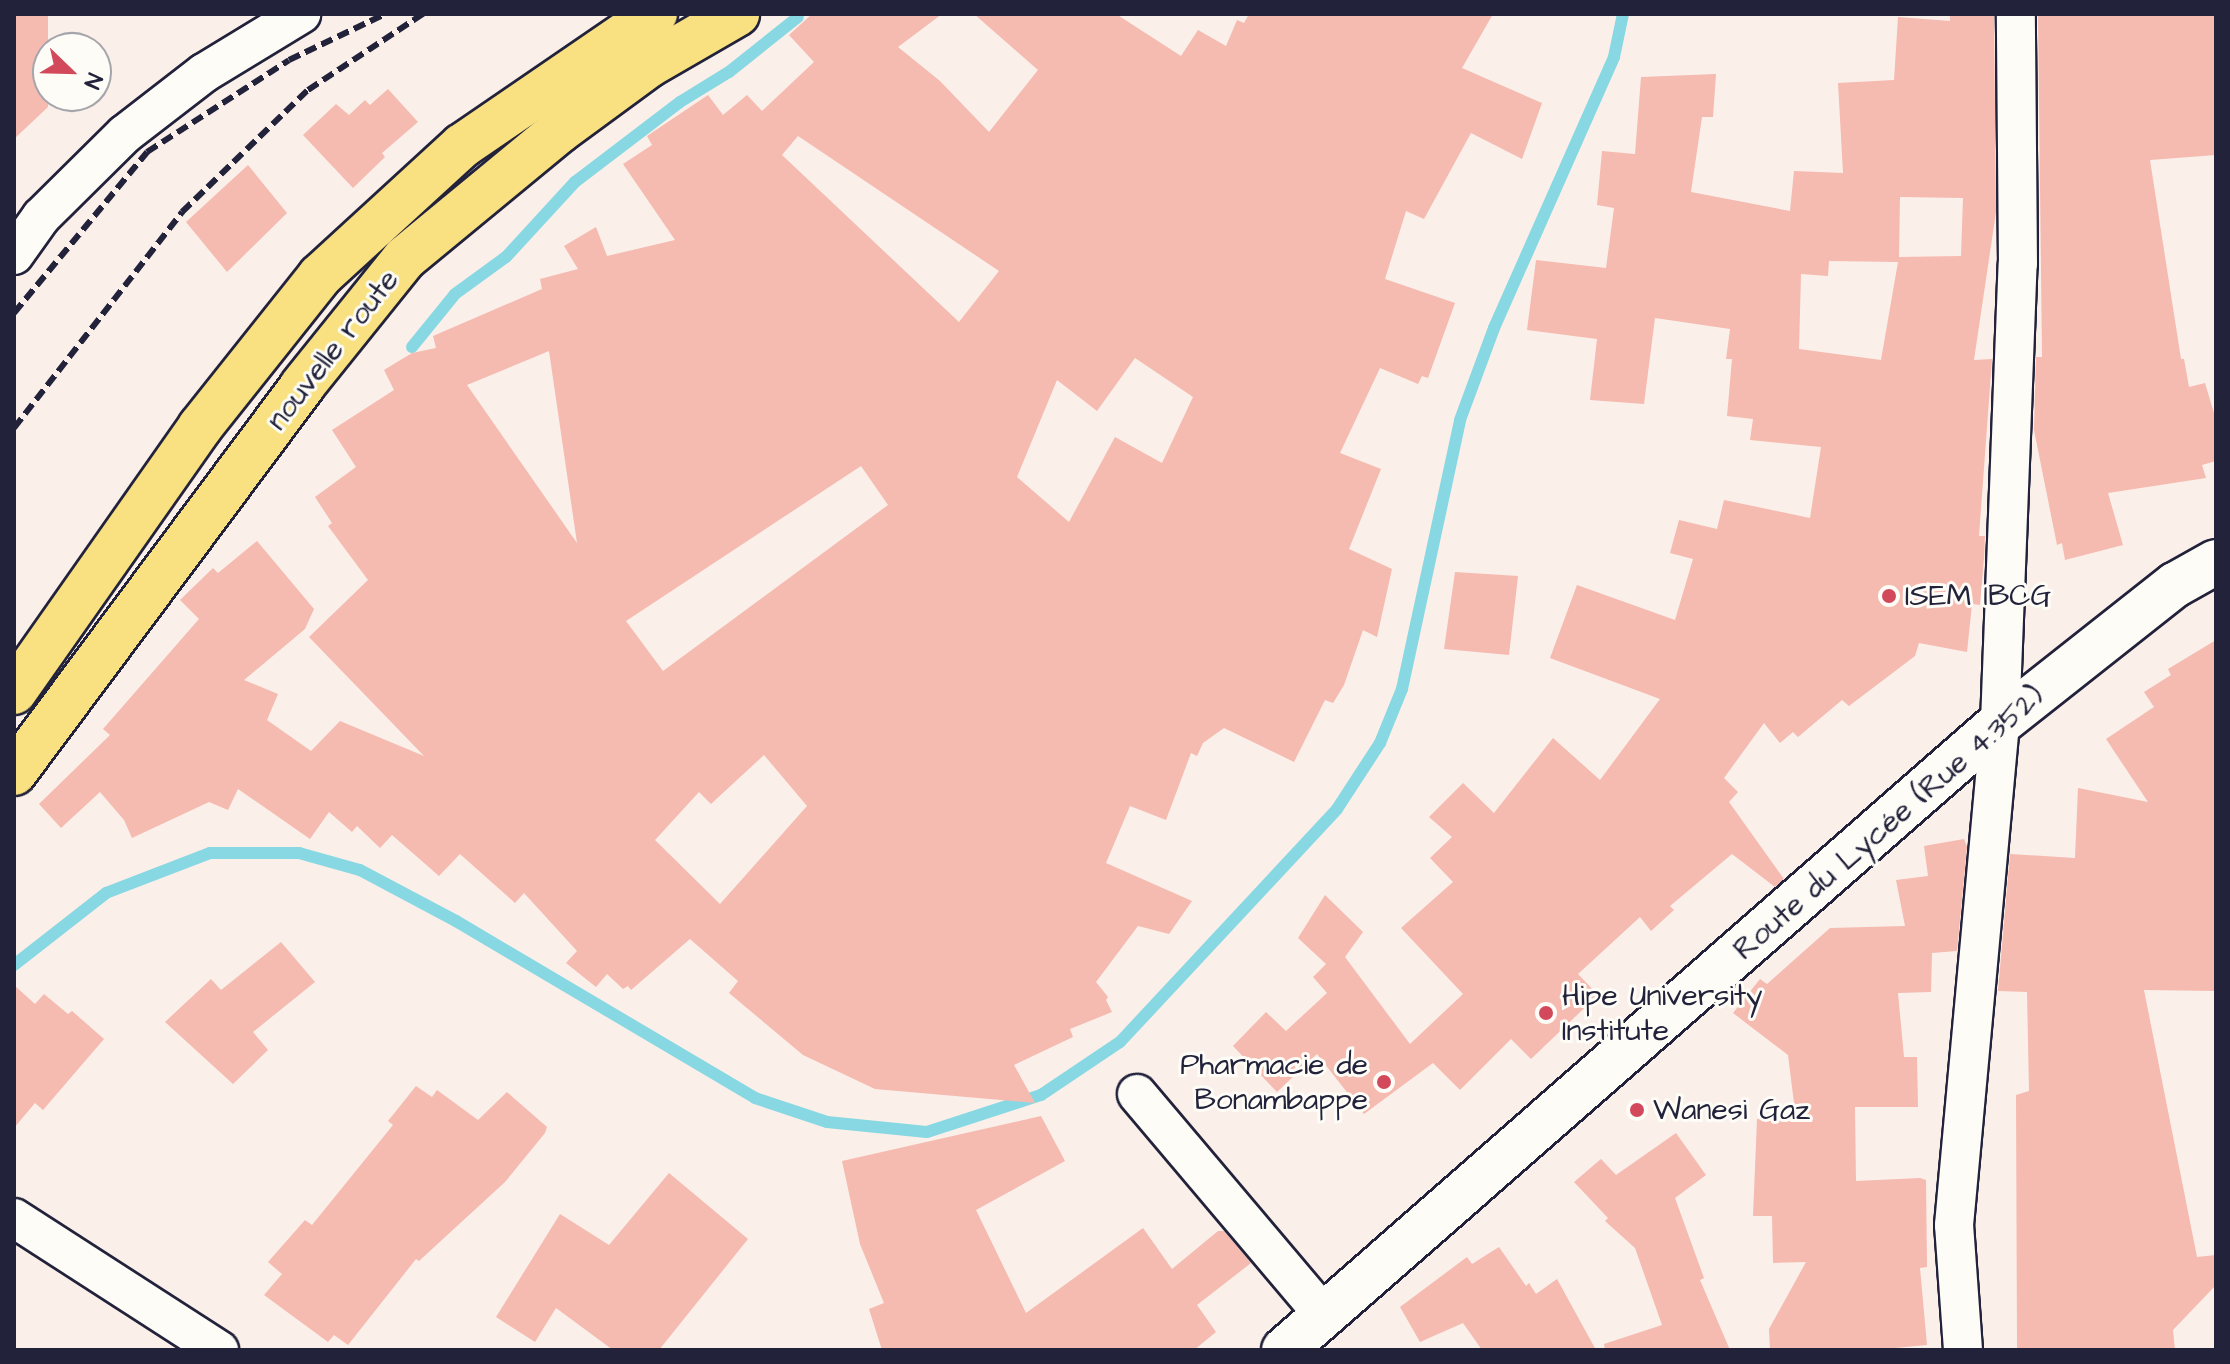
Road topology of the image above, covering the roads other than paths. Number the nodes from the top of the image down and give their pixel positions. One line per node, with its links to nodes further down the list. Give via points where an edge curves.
1 (301, 14): 5 (street, via 204,73 125,134 41,217)
2 (655, 14): 7 (highway, nouvelle route, via 462,146 320,276 200,427)
3 (737, 14): 9 (highway, nouvelle route, via 649,65 559,131 405,258 302,386)
4 (2016, 14): 8 (street, via 2018,264)
5 (14, 255)
6 (2216, 562): 8 (main road, Route du Lycée (Rue 4.352), via 2175,585)
7 (14, 692)
8 (2000, 723): 12 (main road, Route du Lycée (Rue 4.352)); 15 (street, via 1954,1225)
9 (14, 773)
10 (1137, 1094): 12 (street)
11 (14, 1218): 13 (street)
12 (1324, 1315): 14 (main road, Route du Lycée (Rue 4.352))
13 (219, 1350)
14 (1284, 1350)
15 (1963, 1350)

